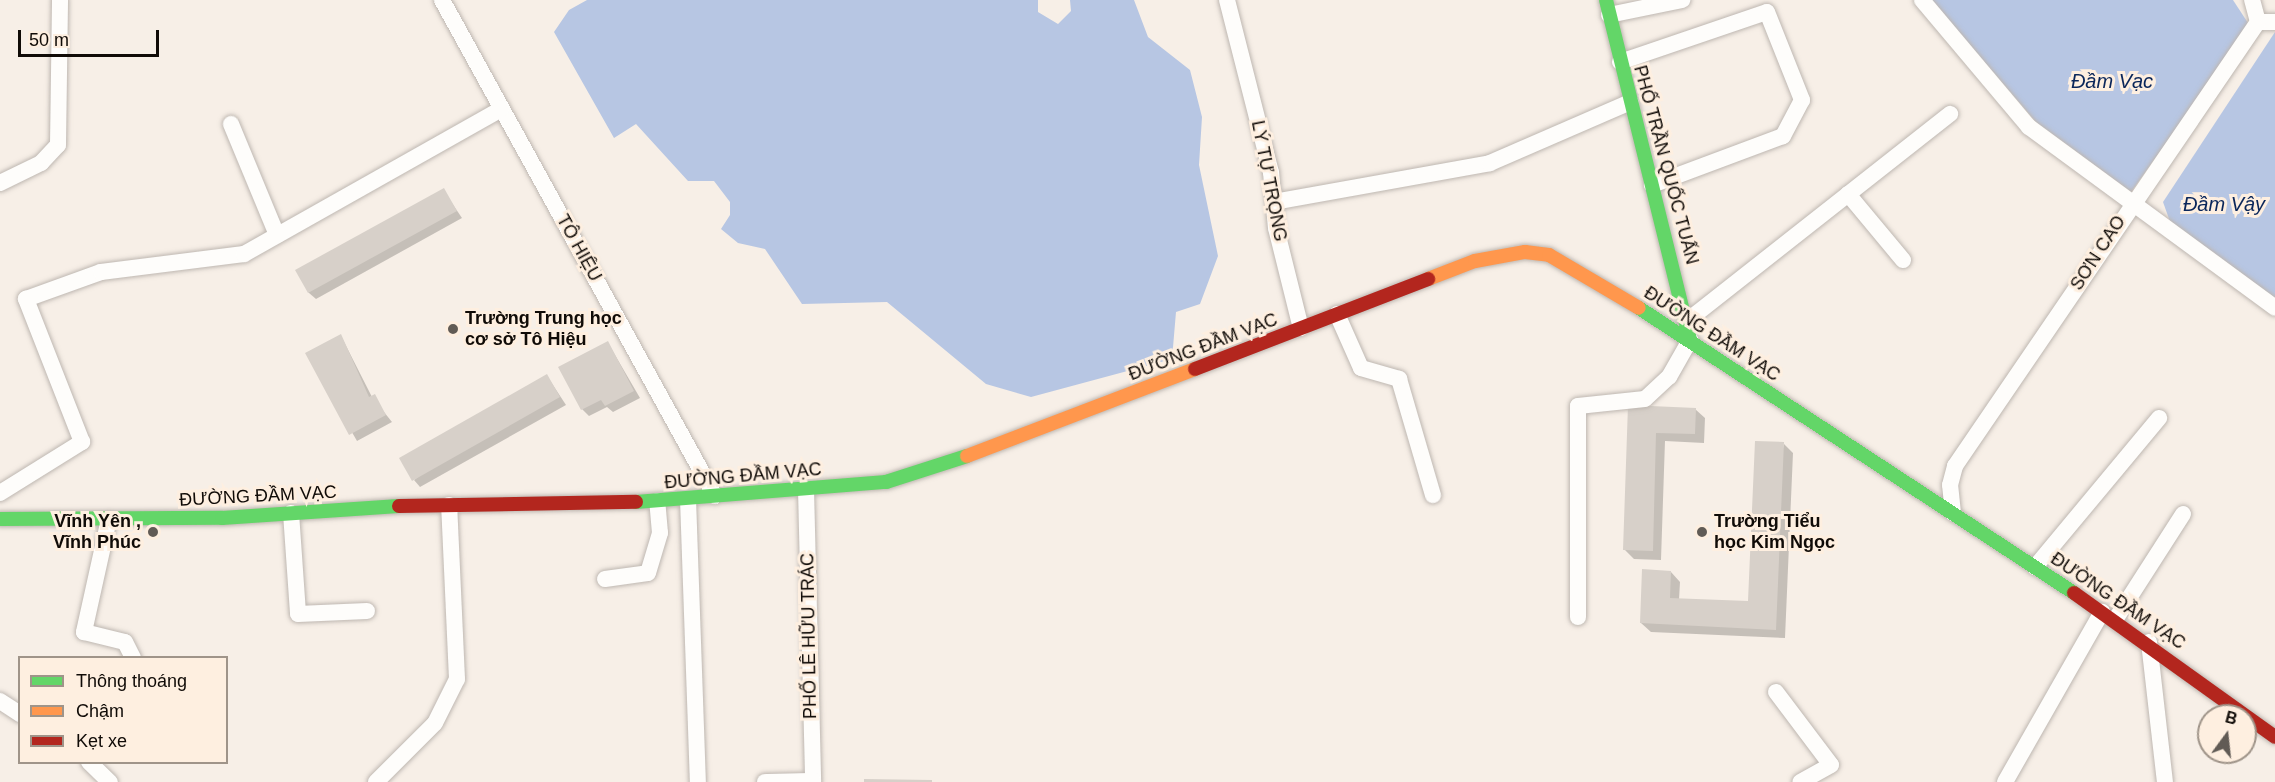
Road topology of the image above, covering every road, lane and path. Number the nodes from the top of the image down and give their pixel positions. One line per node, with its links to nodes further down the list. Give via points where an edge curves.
1 (60, 0): 15 (street, via 58,145 41,163)
2 (442, 0): 12 (street, TÔ HIỆU)
3 (1227, 0): 18 (street, LÝ TỰ TRỌNG)
4 (1682, 0): 7 (street)
5 (1922, 0): 19 (street, via 2029,127)
6 (2252, 0): 8 (street)
7 (1608, 8): 10 (street, PHỐ TRẦN QUỐC TUẤN)
8 (2258, 22): 9 (street); 19 (street, SƠN CAO)
9 (2275, 22)
10 (1620, 62): 11 (street, PHỐ TRẦN QUỐC TUẤN); 16 (street, via 1767,12 1802,100 1783,136)
11 (1630, 102): 16 (street, PHỐ TRẦN QUỐC TUẤN); 18 (street, via 1490,163)
12 (501, 109): 20 (street); 31 (street, TÔ HIỆU)
13 (1950, 114): 17 (street)
14 (231, 124): 20 (street)
15 (0, 183)
16 (1652, 185): 24 (street, PHỐ TRẦN QUỐC TUẤN)
17 (1848, 194): 21 (street); 24 (street)
18 (1274, 202): 25 (street, LÝ TỰ TRỌNG)
19 (2130, 205): 22 (street); 36 (street, SƠN CAO, via 1954,466 1950,484)
20 (277, 235): 29 (street, via 244,254 101,272 26,299 82,442)
21 (1903, 260)
22 (2275, 308)
23 (1337, 314): 25 (street, ĐƯỜNG ĐẦM VẠC); 26 (street, ĐƯỜNG ĐẦM VẠC, via 1475,261 1525,252 1549,255); 30 (street, via 1361,368 1399,380)
24 (1687, 321): 26 (street, PHỐ TRẦN QUỐC TUẤN)
25 (1301, 328): 28 (street, ĐƯỜNG ĐẦM VẠC, via 960,459 886,482)
26 (1690, 340): 36 (street, ĐƯỜNG ĐẦM VẠC); 44 (street, via 1669,377 1645,399 1578,406)
27 (2159, 418): 40 (street)
28 (806, 489): 31 (street, ĐƯỜNG ĐẦM VẠC); 52 (street, PHỐ LÊ HỮU TRÁC)
29 (0, 493)
30 (1432, 495)
31 (715, 496): 32 (street, ĐƯỜNG ĐẦM VẠC)
32 (688, 499): 33 (street, ĐƯỜNG ĐẦM VẠC); 55 (street)
33 (657, 501): 34 (street, ĐƯỜNG ĐẦM VẠC); 41 (street, via 660,532 648,573)
34 (448, 505): 35 (street, ĐƯỜNG ĐẦM VẠC); 54 (street, via 457,679 435,723)
35 (291, 513): 39 (street, ĐƯỜNG ĐẦM VẠC); 42 (street, via 298,614)
36 (1953, 513): 40 (street, ĐƯỜNG ĐẦM VẠC)
37 (2184, 514): 43 (street)
38 (0, 519): 39 (street, ĐƯỜNG ĐẦM VẠC)
39 (109, 519): 46 (street, via 84,632 125,642)
40 (2036, 567): 43 (street, ĐƯỜNG ĐẦM VẠC)
41 (605, 579)
42 (367, 611)
43 (2109, 616): 45 (street, ĐƯỜNG ĐẦM VẠC); 58 (street)
44 (1578, 617)
45 (2149, 642): 50 (street, ĐƯỜNG ĐẦM VẠC); 59 (street)
46 (132, 656)
47 (1776, 692): 57 (street, via 1831,765)
48 (0, 701): 49 (street)
49 (18, 713)
50 (2275, 736)
51 (91, 764): 53 (street)
52 (813, 781): 56 (street)
53 (110, 782)
54 (376, 782)
55 (698, 782)
56 (765, 782)
57 (1800, 782)
58 (2004, 782)
59 (2165, 782)

